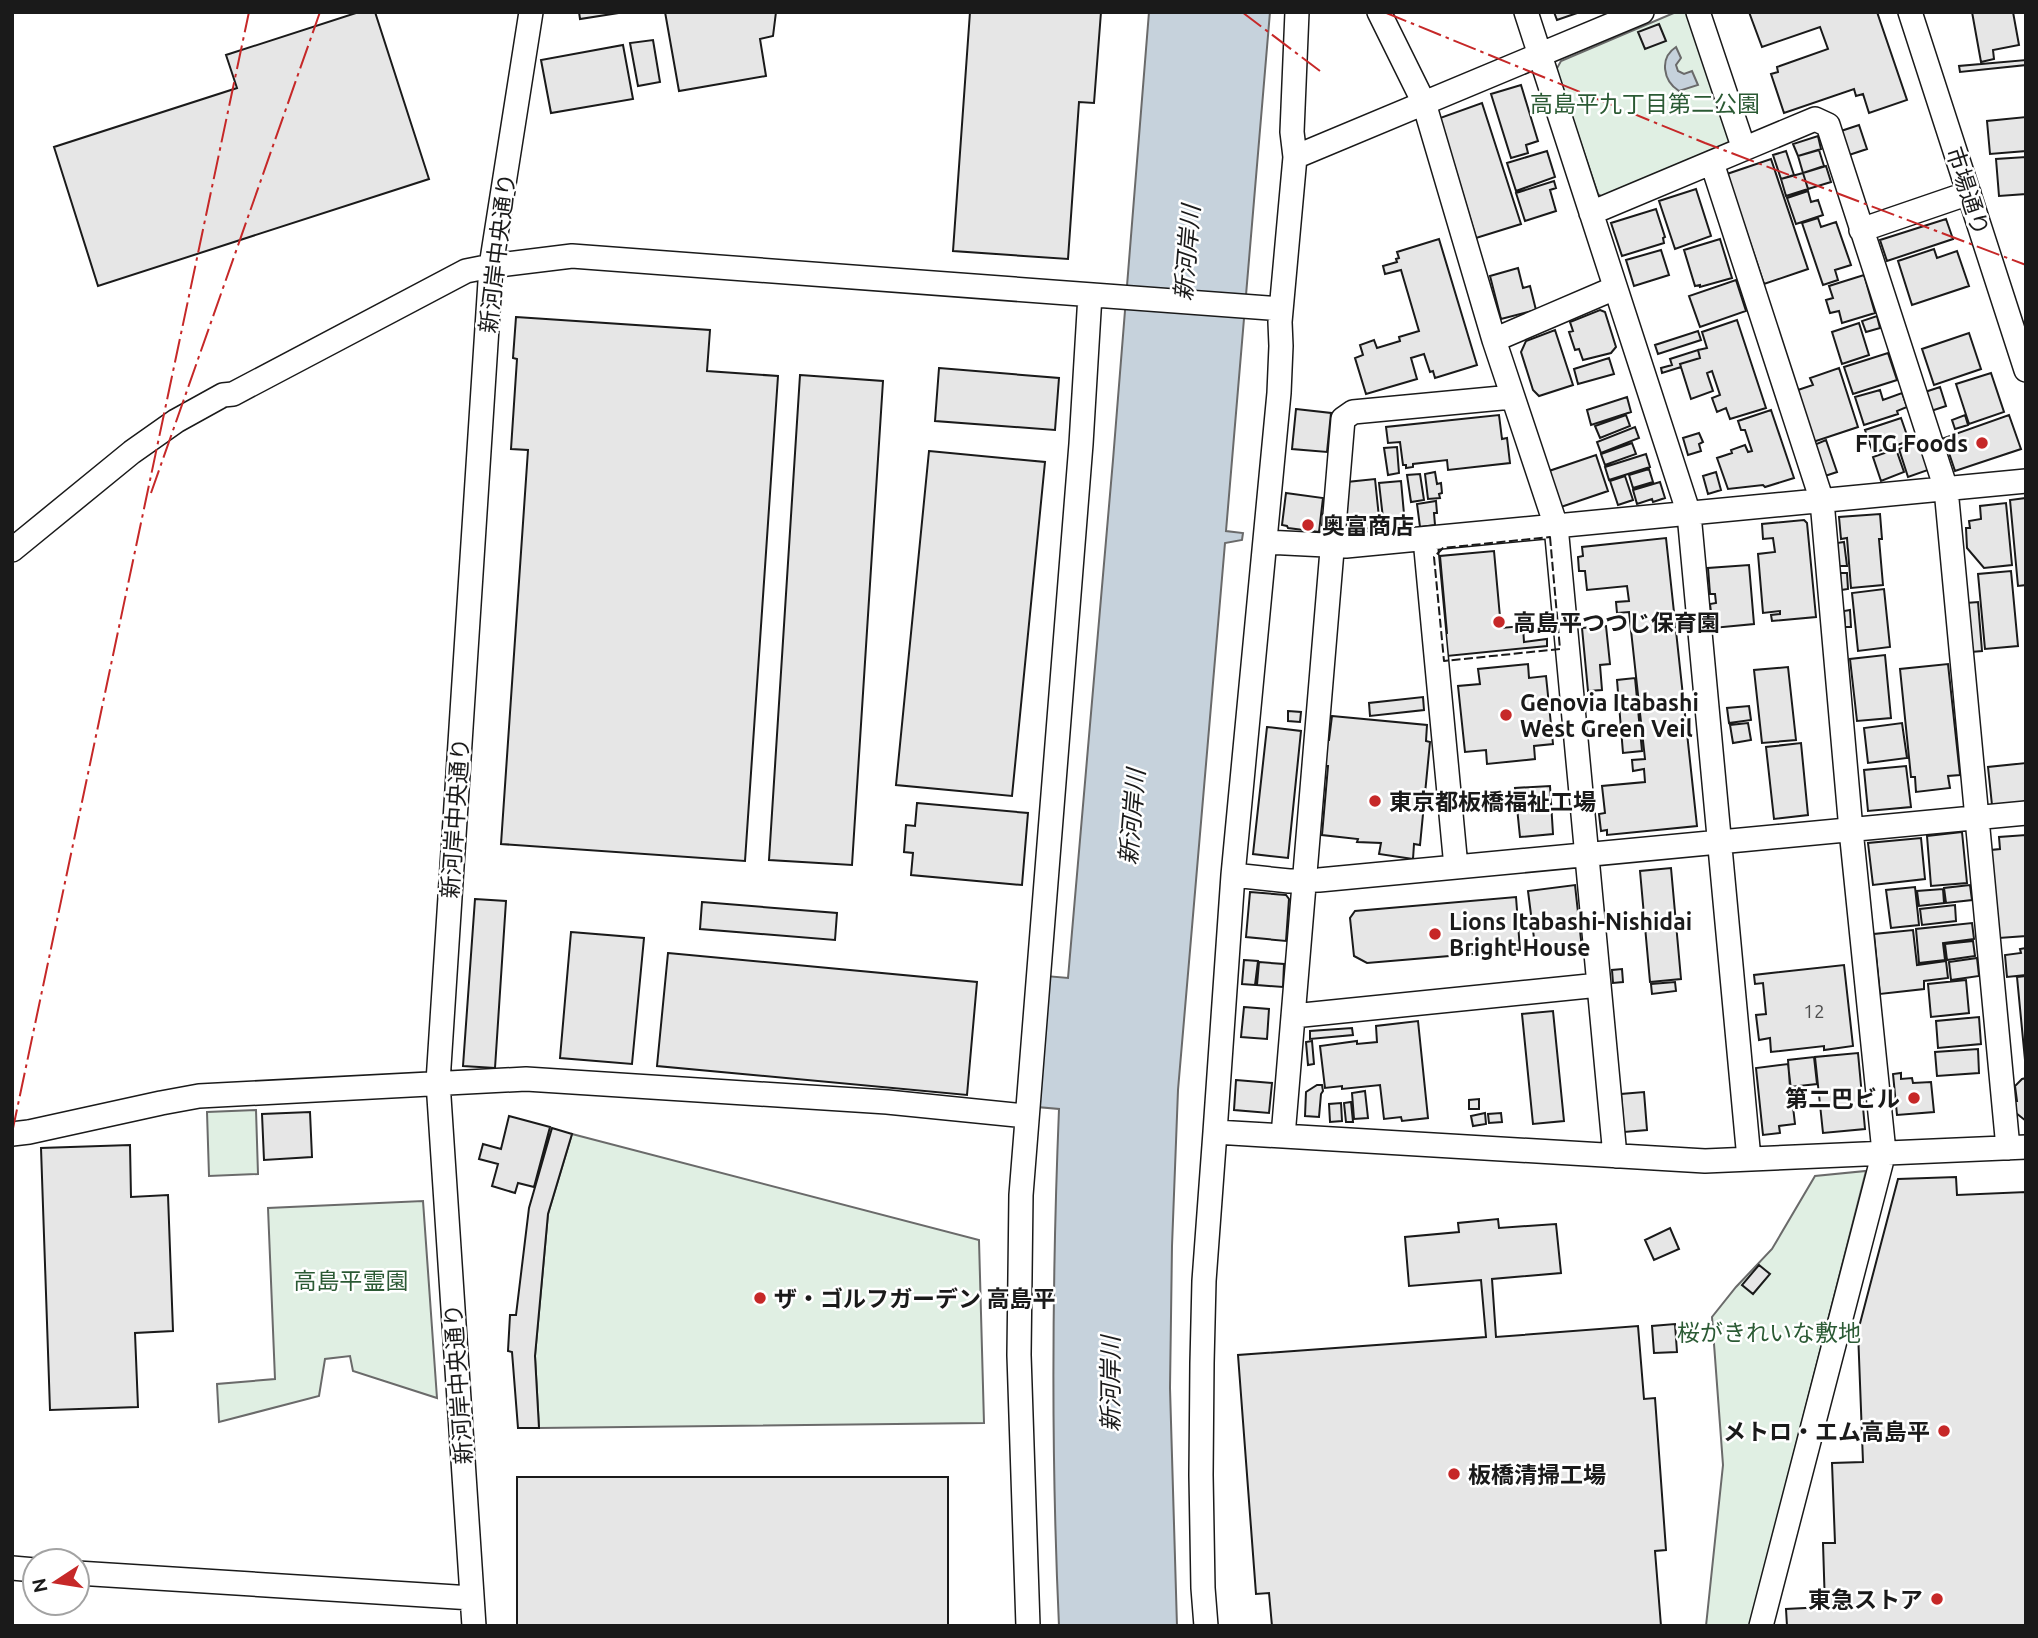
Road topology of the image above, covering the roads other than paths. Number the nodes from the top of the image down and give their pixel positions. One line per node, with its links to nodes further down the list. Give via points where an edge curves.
1 (531, 12): 16 (street, 新河岸中央通り)
2 (1297, 12): 11 (street)
3 (1379, 12): 9 (street)
4 (1526, 12): 8 (street)
5 (1642, 12): 8 (street)
6 (1698, 12): 10 (street)
7 (1910, 12): 13 (street, 市場通り)
8 (1540, 55): 9 (street); 14 (street)
9 (1423, 103): 11 (street); 20 (street)
10 (1744, 149): 12 (street); 15 (street, via 1815,119 1828,125)
11 (1295, 157): 19 (street)
12 (1712, 163): 14 (street); 25 (street)
13 (1969, 194): 15 (street); 21 (street, 市場通り)
14 (1591, 213): 17 (street)
15 (1861, 230): 24 (street)
16 (491, 266): 18 (street, via 572,256); 31 (street, via 466,271 176,421); 42 (street, 新河岸中央通り)
17 (1615, 288): 20 (street); 26 (street)
18 (1094, 295): 19 (street); 43 (street)
19 (1281, 309): 29 (street, via 1279,393)
20 (1494, 340): 22 (street)
21 (2026, 370)
22 (1512, 397): 27 (street); 30 (street, via 1353,412 1343,419)
23 (2026, 481): 24 (street)
24 (1946, 489): 25 (street); 33 (street)
25 (1822, 501): 26 (street); 34 (street)
26 (1689, 514): 27 (street); 35 (street)
27 (1556, 526): 28 (street); 36 (street)
28 (1425, 539): 30 (street); 37 (street)
29 (1265, 542): 30 (street); 38 (street)
30 (1331, 547): 39 (street)
31 (12, 550)
32 (2026, 813): 33 (street)
33 (1977, 818): 34 (street); 47 (street)
34 (1851, 830): 35 (street); 48 (street)
35 (1720, 843): 36 (street); 50 (street)
36 (1586, 855): 37 (street); 40 (street)
37 (1456, 867): 39 (street)
38 (1233, 875): 39 (street); 44 (street)
39 (1303, 881): 41 (street)
40 (1599, 985): 41 (street); 49 (street)
41 (1293, 1016): 46 (street)
42 (438, 1082): 43 (street, via 539,1079); 45 (street, via 199,1096); 52 (street, 新河岸中央通り)
43 (1026, 1116): 54 (street, via 1019,1354)
44 (1215, 1132): 46 (street); 55 (street, via 1202,1363)
45 (12, 1134)
46 (1283, 1136): 49 (street)
47 (2017, 1148): 48 (street)
48 (1884, 1152): 50 (street); 56 (street)
49 (1615, 1156): 50 (street)
50 (1749, 1159)
51 (91, 1574): 52 (street)
52 (472, 1598): 53 (street, 新河岸中央通り)
53 (474, 1626)
54 (1028, 1626)
55 (1206, 1626)
56 (1760, 1626)

